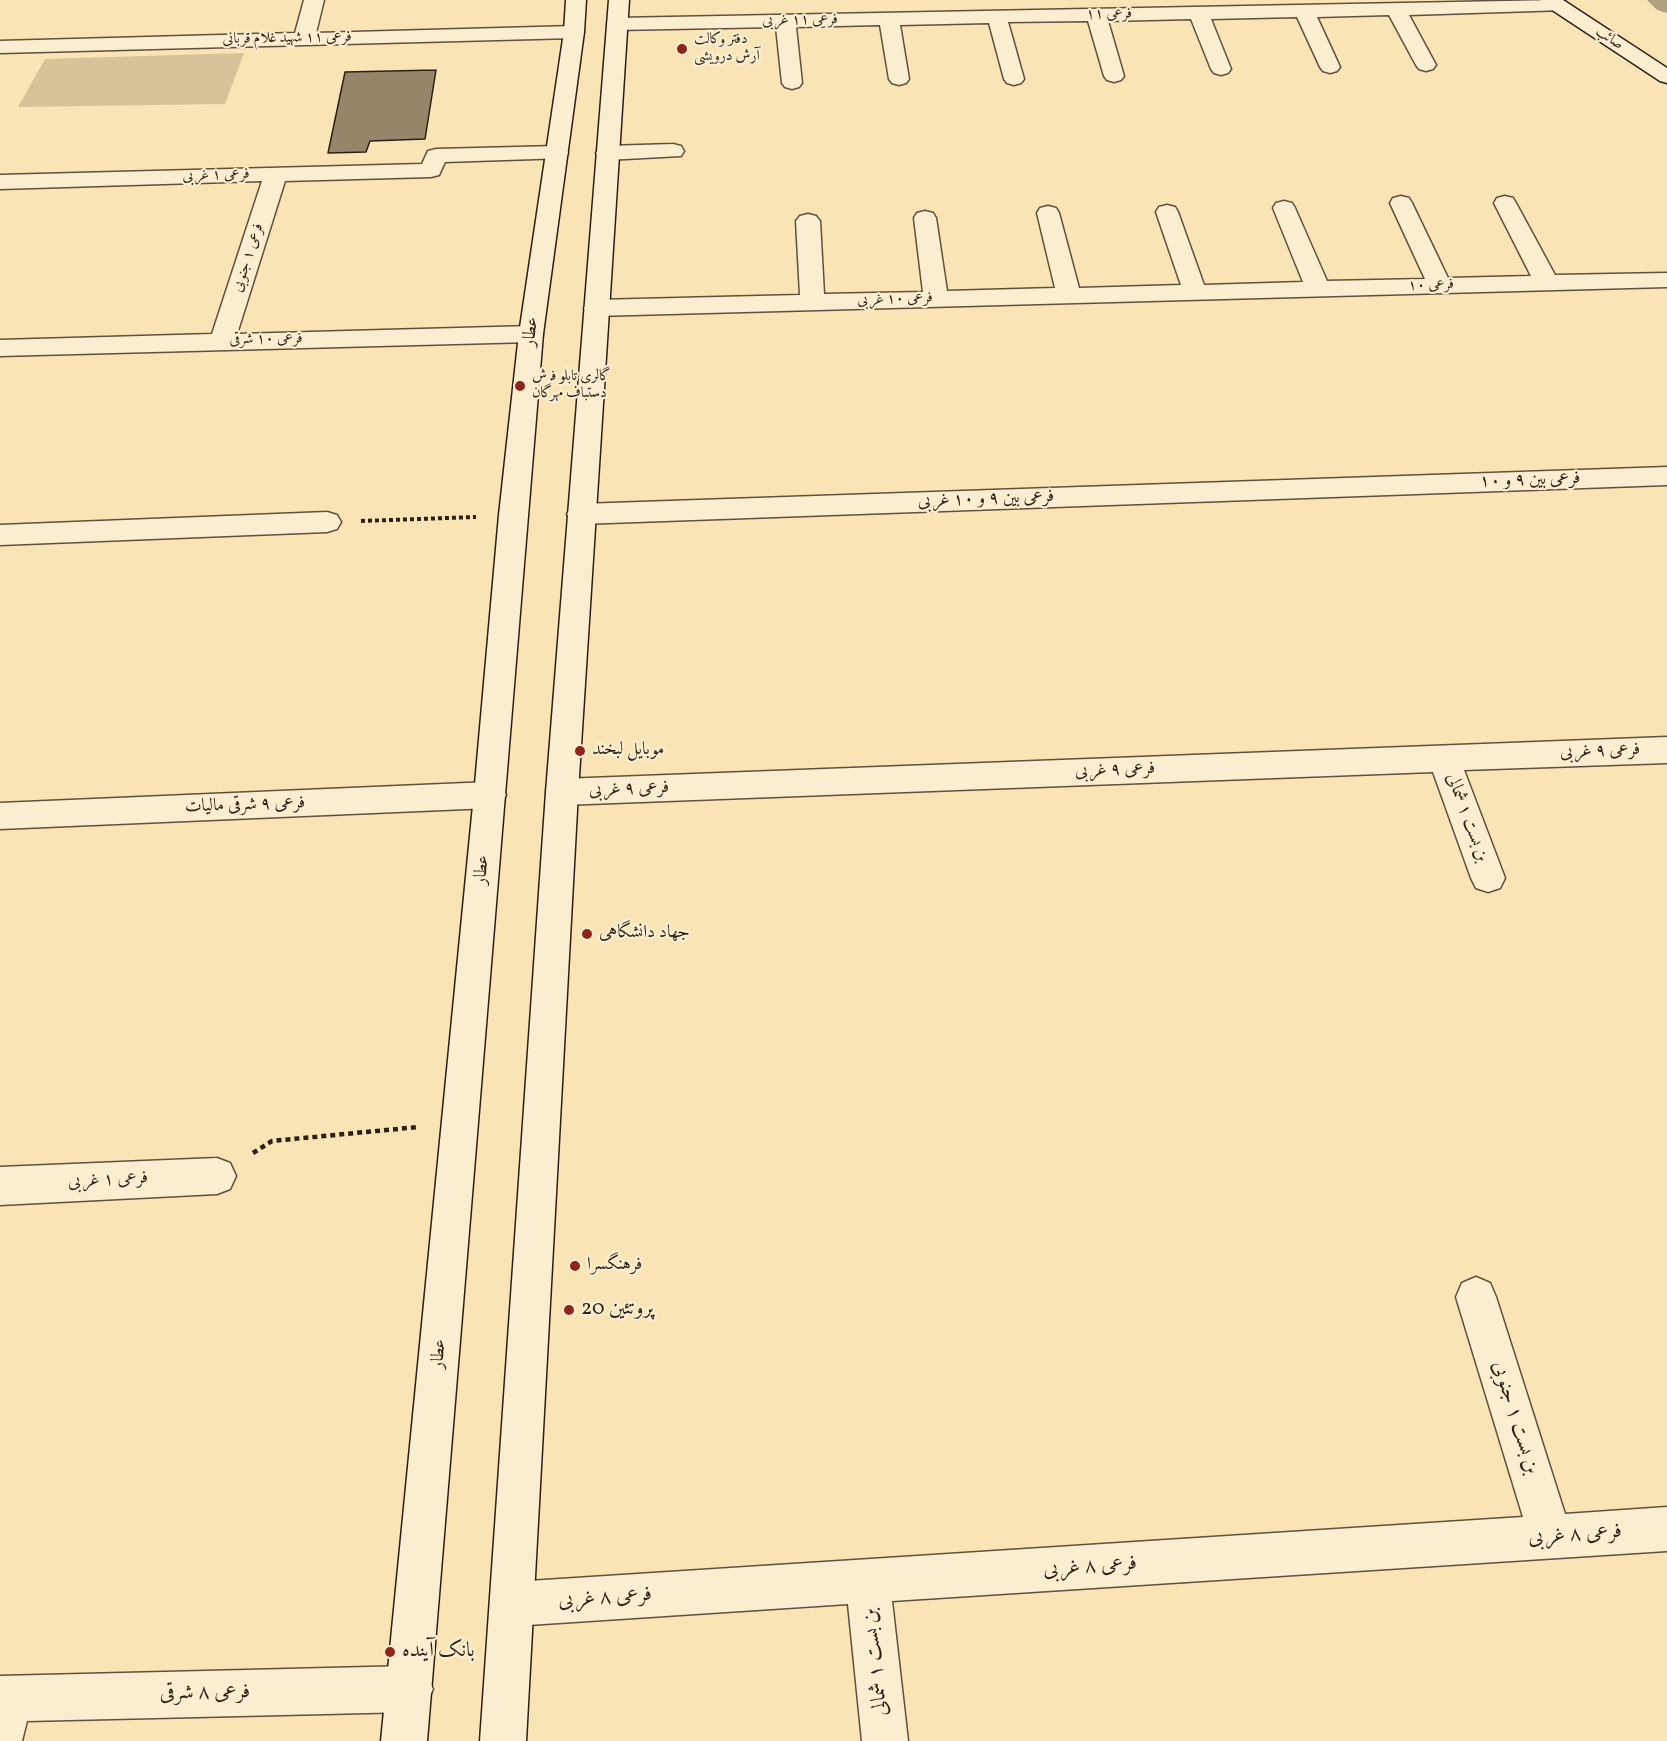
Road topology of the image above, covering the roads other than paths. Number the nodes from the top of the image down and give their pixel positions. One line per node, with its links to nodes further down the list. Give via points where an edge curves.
1 (314, 0): 13 (street)
2 (576, 0): 12 (street, عطار)
3 (1554, 3): 4 (street, فرعی ۱۱); 19 (street, صائب)
4 (1396, 9): 6 (street, فرعی ۱۱); 15 (street)
5 (987, 11): 9 (street, فرعی ۱۱); 10 (street, فرعی ۱۱ غربی); 21 (street)
6 (1304, 11): 8 (street, فرعی ۱۱); 16 (street)
7 (618, 12): 11 (street, فرعی ۱۱ غربی); 25 (street)
8 (1199, 13): 9 (street, فرعی ۱۱); 17 (street)
9 (1096, 15): 18 (street)
10 (889, 19): 11 (street, فرعی ۱۱ غربی); 20 (street)
11 (785, 21): 22 (street)
12 (574, 32): 13 (street, فرعی ۱۱ شهید غلام قربانی); 24 (street, عطار)
13 (304, 39): 14 (street, فرعی ۱۱ شهید غلام قربانی)
14 (0, 47)
15 (1426, 65)
16 (1330, 66)
17 (1221, 69)
18 (1114, 76)
19 (1667, 77)
20 (899, 79)
21 (1014, 79)
22 (792, 83)
23 (674, 151): 25 (street)
24 (557, 153): 26 (street, فرعی ۱ غربی, via 435,156 431,170); 44 (street, عطار)
25 (608, 153): 43 (street)
26 (276, 174): 27 (street, فرعی ۱ غربی); 45 (street, فرعی ۱ جنوبی)
27 (0, 182)
28 (1401, 203): 37 (street)
29 (1505, 203): 36 (street)
30 (1284, 208): 38 (street)
31 (1167, 212): 39 (street)
32 (1048, 213): 40 (street)
33 (925, 218): 41 (street)
34 (808, 221): 42 (street)
35 (1667, 280): 36 (street, فرعی ۱۰)
36 (1547, 283): 37 (street, فرعی ۱۰)
37 (1440, 286): 38 (street, فرعی ۱۰)
38 (1318, 289): 39 (street, فرعی ۱۰)
39 (1195, 292): 40 (street, فرعی ۱۰ غربی)
40 (1069, 296): 41 (street, فرعی ۱۰ غربی)
41 (936, 299): 42 (street, فرعی ۱۰ غربی)
42 (812, 303): 43 (street, فرعی ۱۰ غربی)
43 (596, 308): 49 (street)
44 (531, 334): 45 (street, فرعی ۱۰ شرقی); 55 (street, عطار)
45 (222, 341): 46 (street, فرعی ۱۰ شرقی)
46 (0, 348)
47 (1667, 476): 48 (street, فرعی بین ۹ و ۱۰)
48 (1392, 486): 49 (street, فرعی بین ۹ و ۱۰ غربی)
49 (581, 514): 54 (street)
50 (327, 522): 51 (street)
51 (0, 535)
52 (1667, 750): 53 (street, فرعی ۹ غربی)
53 (1444, 758): 54 (street, فرعی ۹ غربی); 57 (street, بن بست ۱ شمالی)
54 (562, 792): 64 (street)
55 (490, 795): 56 (street, فرعی ۹ شرقی مالیات); 65 (street, عطار)
56 (0, 816)
57 (1488, 878)
58 (217, 1176): 59 (street, فرعی ۱ غربی)
59 (0, 1186)
60 (1476, 1298): 62 (street, بن بست ۱ جنوبی)
61 (1667, 1529): 62 (street, فرعی ۸ غربی)
62 (1551, 1538): 63 (street, فرعی ۸ غربی)
63 (868, 1582): 64 (street, فرعی ۸ غربی); 69 (street, بن بست ۱ شمالی)
64 (513, 1604): 68 (street)
65 (410, 1689): 66 (street, فرعی ۸ شرقی); 67 (street, عطار)
66 (3, 1712)
67 (404, 1741)
68 (503, 1741)
69 (885, 1741)

